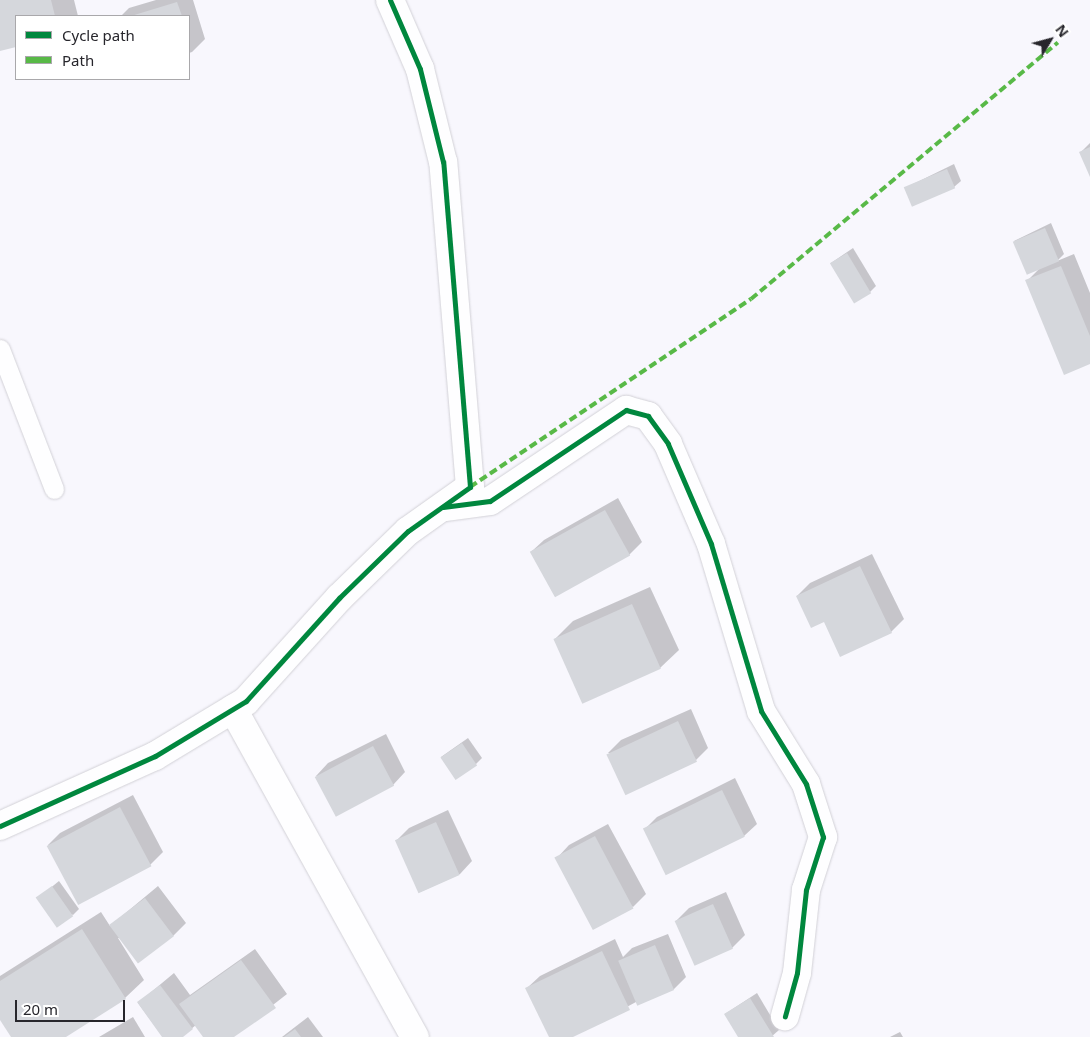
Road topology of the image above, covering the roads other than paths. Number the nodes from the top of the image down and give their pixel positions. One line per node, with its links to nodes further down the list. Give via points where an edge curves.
1 (390, 0): 4 (street, via 420,68 443,162 470,487)
2 (0, 350): 3 (lane)
3 (54, 489)
4 (441, 507): 5 (street, via 408,531 353,584 246,701); 7 (street, via 490,501 626,410 648,416 668,444 711,544 761,711 806,784 823,837 806,890 798,973)
5 (233, 709): 6 (street, via 155,756); 8 (street)
6 (0, 826)
7 (785, 1016)
8 (415, 1037)

